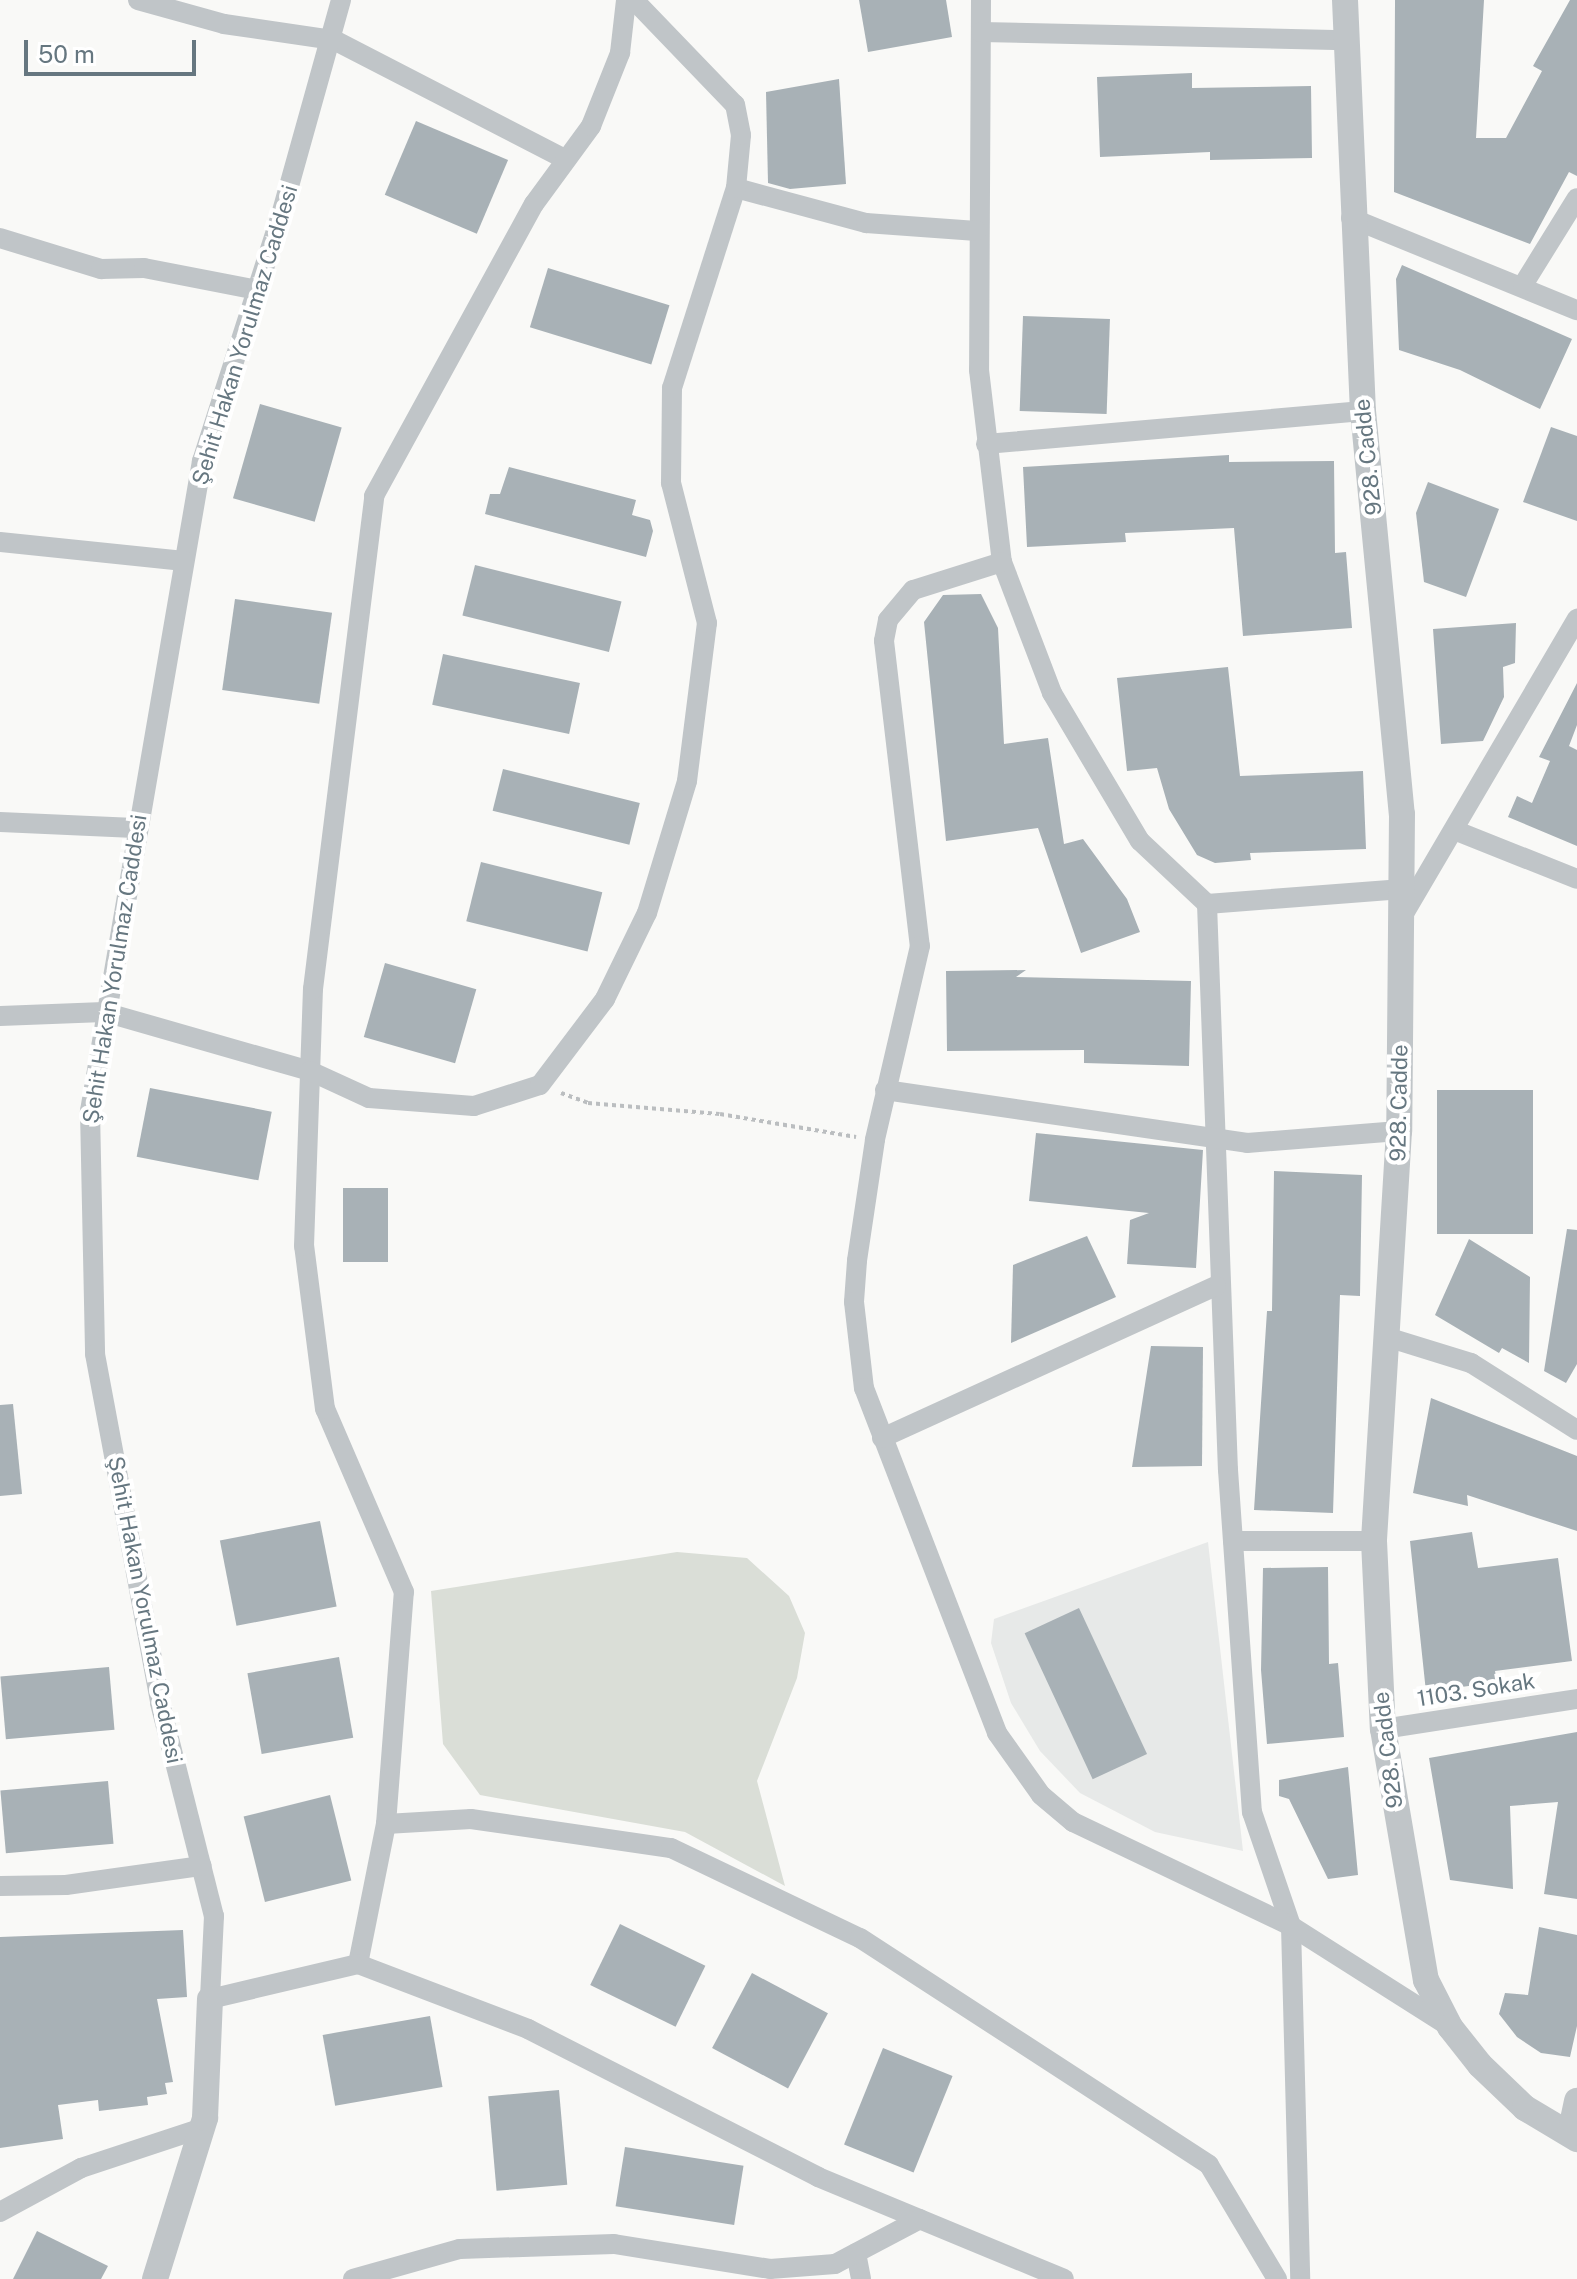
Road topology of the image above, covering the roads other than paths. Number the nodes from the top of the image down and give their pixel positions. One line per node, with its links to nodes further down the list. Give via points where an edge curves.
1 (138, 0): 8 (street, via 224,24)
2 (341, 0): 8 (street, Şehit Hakan Yorulmaz Caddesi)
3 (626, 0): 10 (street, via 620,53 591,126)
4 (634, 0): 11 (street, via 735,105 741,135)
5 (981, 0): 7 (street)
6 (1345, 0): 9 (street, 928. Cadde)
7 (981, 32): 9 (street); 14 (street)
8 (334, 40): 10 (street); 17 (street, Şehit Hakan Yorulmaz Caddesi)
9 (1345, 40): 13 (street, 928. Cadde)
10 (566, 160): 34 (street, via 534,204 374,496 313,989)
11 (736, 188): 14 (street, via 866,223); 34 (street, via 672,388 671,483 707,623 687,781 633,942 605,999 540,1085 474,1106 369,1098)
12 (1577, 198): 16 (street)
13 (1351, 218): 16 (street); 19 (street, 928. Cadde)
14 (977, 231): 20 (street)
15 (0, 238): 17 (street, via 101,269 144,268)
16 (1523, 285): 18 (street)
17 (257, 290): 22 (street, Şehit Hakan Yorulmaz Caddesi, via 202,461)
18 (1577, 310)
19 (1363, 411): 20 (street); 29 (street, 928. Cadde, via 1402,814)
20 (986, 444): 23 (street)
21 (0, 542): 22 (street)
22 (184, 561): 26 (street, Şehit Hakan Yorulmaz Caddesi)
23 (1002, 562): 30 (street, via 1052,693 1132,828); 35 (street, via 913,590 888,620 884,641 920,946)
24 (1577, 619): 27 (street)
25 (0, 822): 26 (street)
26 (135, 828): 32 (street, Şehit Hakan Yorulmaz Caddesi)
27 (1454, 830): 28 (street); 31 (street)
28 (1577, 879)
29 (1402, 889): 30 (street); 31 (street, 928. Cadde)
30 (1207, 904): 37 (street)
31 (1402, 917): 36 (street, 928. Cadde)
32 (104, 1012): 33 (street); 34 (street); 47 (street, Şehit Hakan Yorulmaz Caddesi, via 90,1111 95,1354 160,1703)
33 (0, 1016)
34 (310, 1071): 46 (street, via 304,1246 325,1409 404,1592)
35 (885, 1090): 37 (street); 41 (street, via 854,1302 864,1388)
36 (1399, 1131): 37 (street, via 1274,1144); 39 (street, 928. Cadde)
37 (1213, 1137): 38 (street)
38 (1216, 1286): 41 (street); 42 (street)
39 (1390, 1338): 40 (street, via 1471,1363); 43 (street, 928. Cadde)
40 (1577, 1430)
41 (882, 1438): 49 (street, via 997,1733 1041,1795 1110,1841)
42 (1233, 1541): 43 (street); 49 (street, via 1252,1812)
43 (1374, 1541): 45 (street, 928. Cadde)
44 (1577, 1699): 45 (street, 1103. Sokak)
45 (1383, 1729): 52 (street, 928. Cadde, via 1414,1932 1426,1980)
46 (386, 1824): 50 (street); 63 (street, via 471,1819 671,1848 860,1938 1209,2165)
47 (202, 1866): 48 (street, via 66,1885); 51 (street, Şehit Hakan Yorulmaz Caddesi, via 214,1916)
48 (0, 1886)
49 (1291, 1926): 52 (street); 64 (street)
50 (358, 1964): 51 (street); 57 (street, via 528,2029 818,2177)
51 (210, 1999): 54 (street, Şehit Hakan Yorulmaz Caddesi)
52 (1450, 2027): 55 (street, 928. Cadde, via 1525,2108)
53 (1577, 2101): 55 (street)
54 (202, 2128): 56 (street, via 81,2168); 59 (street, Şehit Hakan Yorulmaz Caddesi)
55 (1573, 2136)
56 (0, 2212)
57 (920, 2219): 58 (street); 62 (street)
58 (856, 2253): 60 (street, via 835,2264 770,2269 614,2244 460,2249); 61 (street)
59 (155, 2279)
60 (355, 2279)
61 (861, 2279)
62 (1064, 2279)
63 (1277, 2279)
64 (1300, 2279)

